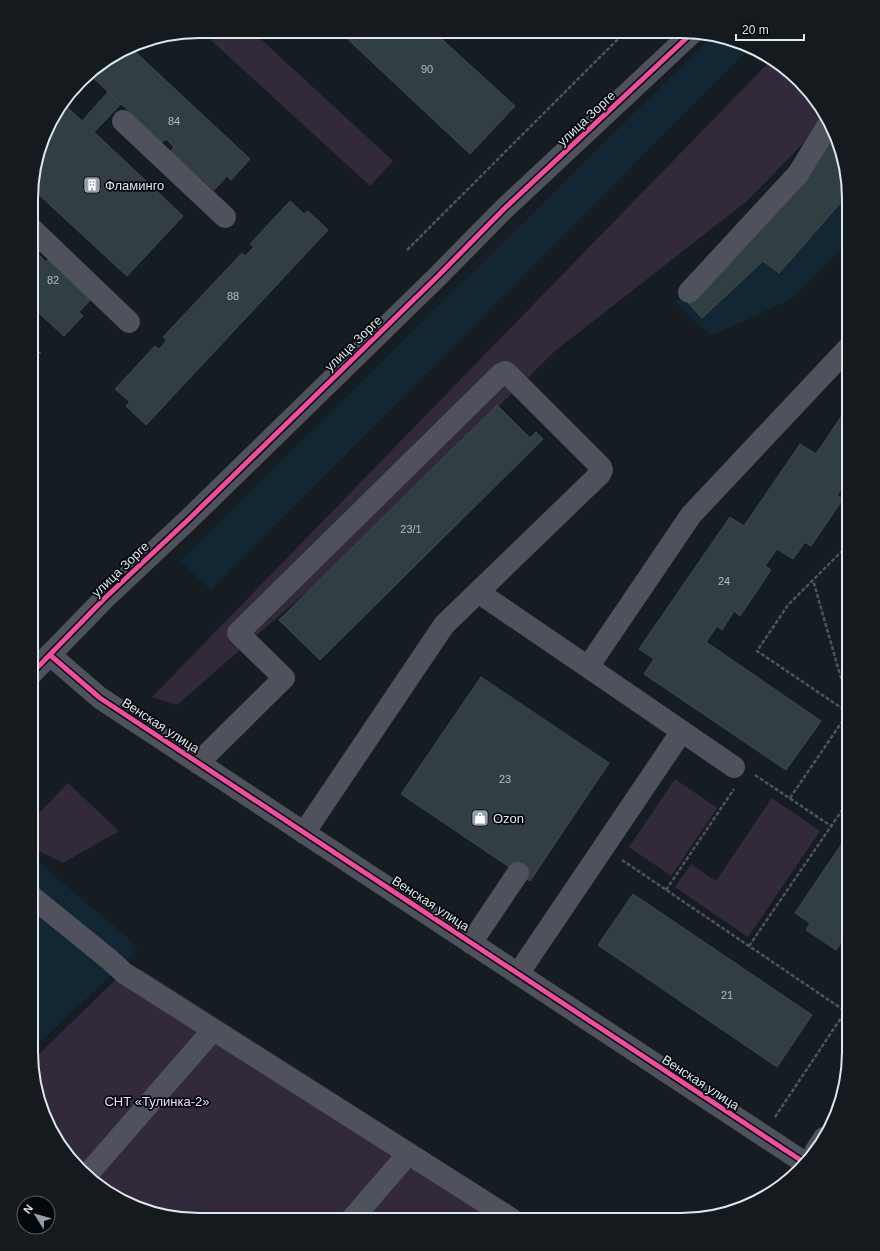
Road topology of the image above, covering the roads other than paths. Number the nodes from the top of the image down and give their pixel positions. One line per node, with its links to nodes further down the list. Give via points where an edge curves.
1 (687, 38): 10 (street, улица Зорге, via 504,209 426,288 105,598)
2 (123, 121): 4 (street)
3 (826, 129): 6 (street, via 798,174)
4 (226, 217)
5 (38, 235): 7 (street)
6 (689, 292)
7 (129, 322)
8 (842, 354): 12 (street, via 691,515)
9 (478, 592): 12 (street); 14 (street, via 602,470 505,372 238,633 284,678); 16 (street, via 444,626)
10 (50, 655): 11 (street, улица Зорге); 14 (street, Венская улица, via 100,698)
11 (38, 667)
12 (588, 667): 13 (street)
13 (682, 731): 15 (street); 20 (street)
14 (198, 763): 16 (street, Венская улица)
15 (734, 766)
16 (304, 833): 19 (street, Венская улица)
17 (518, 873): 19 (street)
18 (38, 908): 21 (street, via 124,973)
19 (471, 943): 20 (street, Венская улица)
20 (518, 974): 23 (street, Венская улица)
21 (213, 1030): 22 (street); 24 (street)
22 (408, 1154): 25 (street); 26 (street)
23 (800, 1160)
24 (91, 1171)
25 (357, 1213)
26 (502, 1213)

